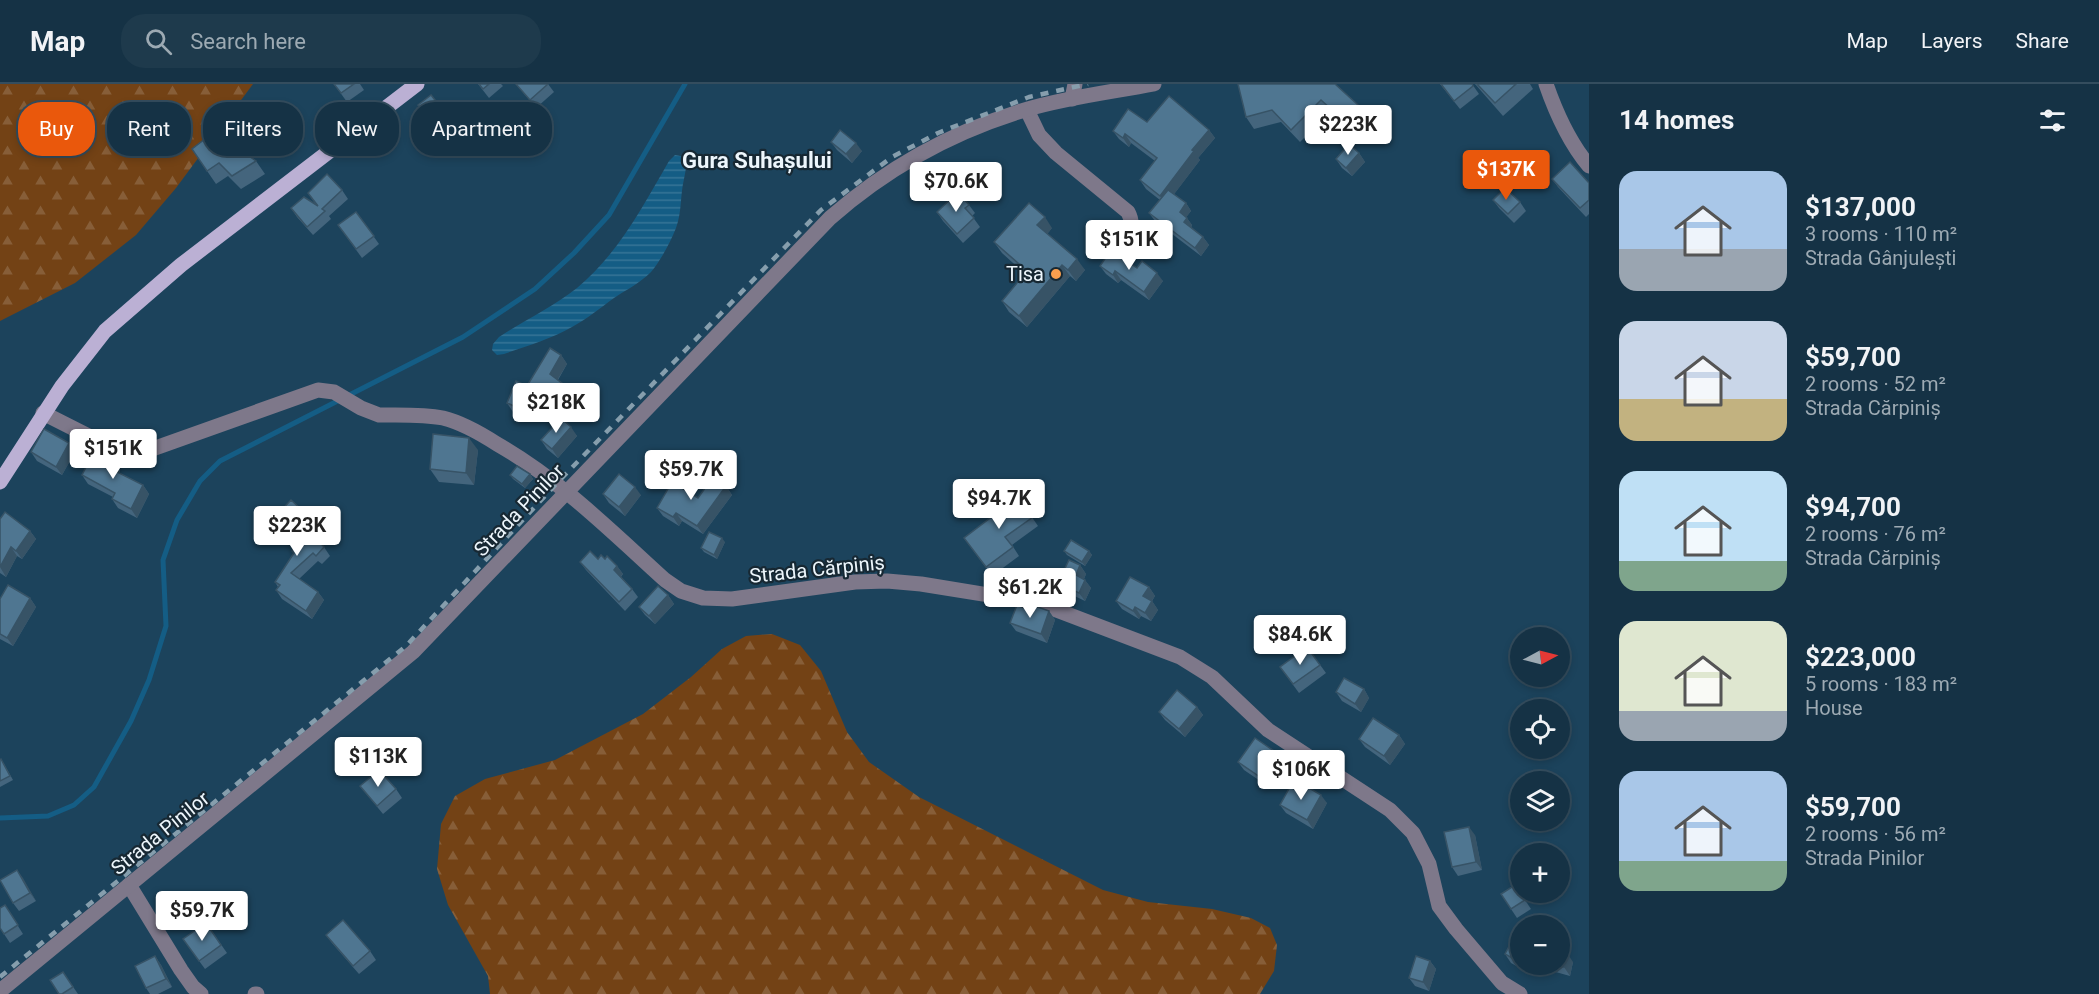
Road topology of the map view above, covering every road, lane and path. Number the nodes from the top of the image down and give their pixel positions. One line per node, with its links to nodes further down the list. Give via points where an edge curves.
1 (417, 84): 8 (main road, via 124,313 80,361)
2 (1154, 84): 4 (street, Strada Pinilor)
3 (1546, 84): 6 (street, via 1569,139)
4 (1073, 91): 5 (street, Strada Pinilor)
5 (1027, 110): 7 (street, via 1039,135 1056,153 1128,212 1132,227); 10 (street, Strada Pinilor, via 970,129 919,153 852,198)
6 (1589, 166)
7 (1123, 247)
8 (43, 413): 9 (main road); 10 (street, Strada Cărpiniș, via 130,457 318,390 334,392 379,415 441,418 460,423 527,461)
9 (0, 482)
10 (566, 491): 11 (street, Strada Pinilor, via 413,652); 12 (street, Strada Cărpiniș, via 665,580 681,591 703,598 732,599 855,582 921,584 1038,603 1180,657 1212,677 1268,730 1390,810 1413,832 1429,864 1439,906)
11 (129, 885): 13 (street, Strada Pinilor); 14 (street, via 181,970)
12 (1498, 989): 15 (street, Strada Cărpiniș)
13 (0, 991)
14 (201, 994)
15 (1520, 994)

